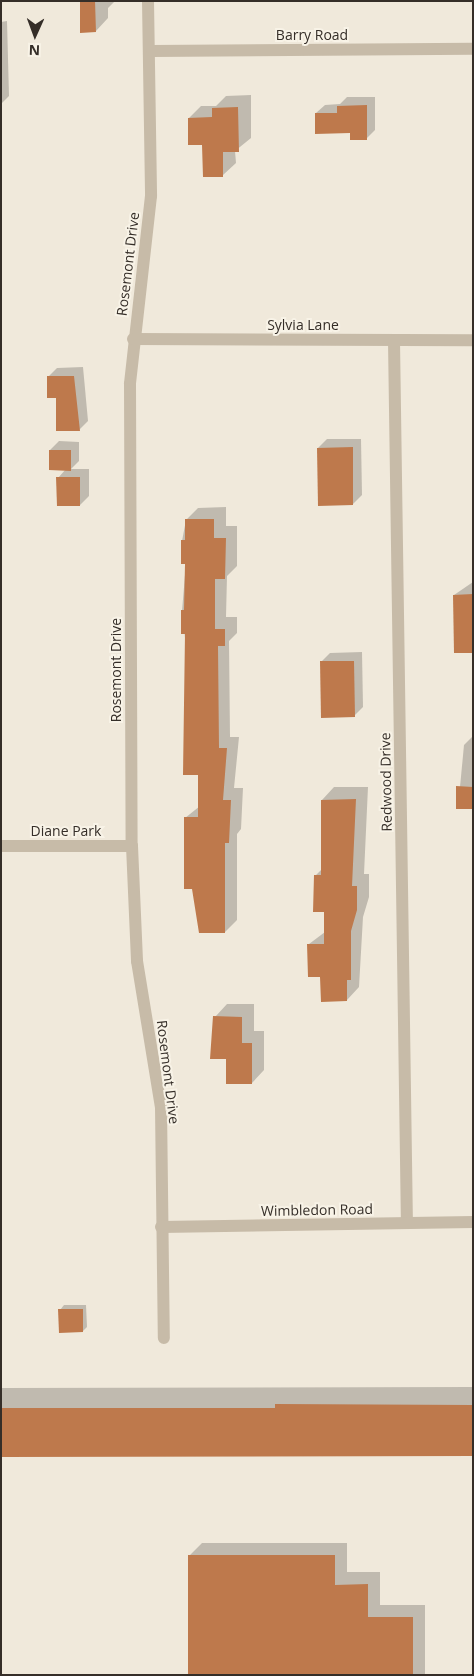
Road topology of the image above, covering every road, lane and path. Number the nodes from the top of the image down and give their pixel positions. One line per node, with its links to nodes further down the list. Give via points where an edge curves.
1 (148, 1): 3 (street, Rosemont Drive)
2 (473, 48): 3 (street, Barry Road)
3 (152, 51): 4 (street, Rosemont Drive, via 151,196)
4 (133, 339): 6 (street, Sylvia Lane); 8 (street, Rosemont Drive)
5 (473, 340): 6 (street, Sylvia Lane)
6 (394, 341): 10 (street, Redwood Drive)
7 (1, 846): 8 (street, Diane Park)
8 (132, 846): 11 (street, Rosemont Drive, via 137,961 160,1107)
9 (473, 1222): 10 (street, Wimbledon Road)
10 (407, 1223): 11 (street, Wimbledon Road)
11 (161, 1228): 12 (street, Rosemont Drive)
12 (164, 1338)

